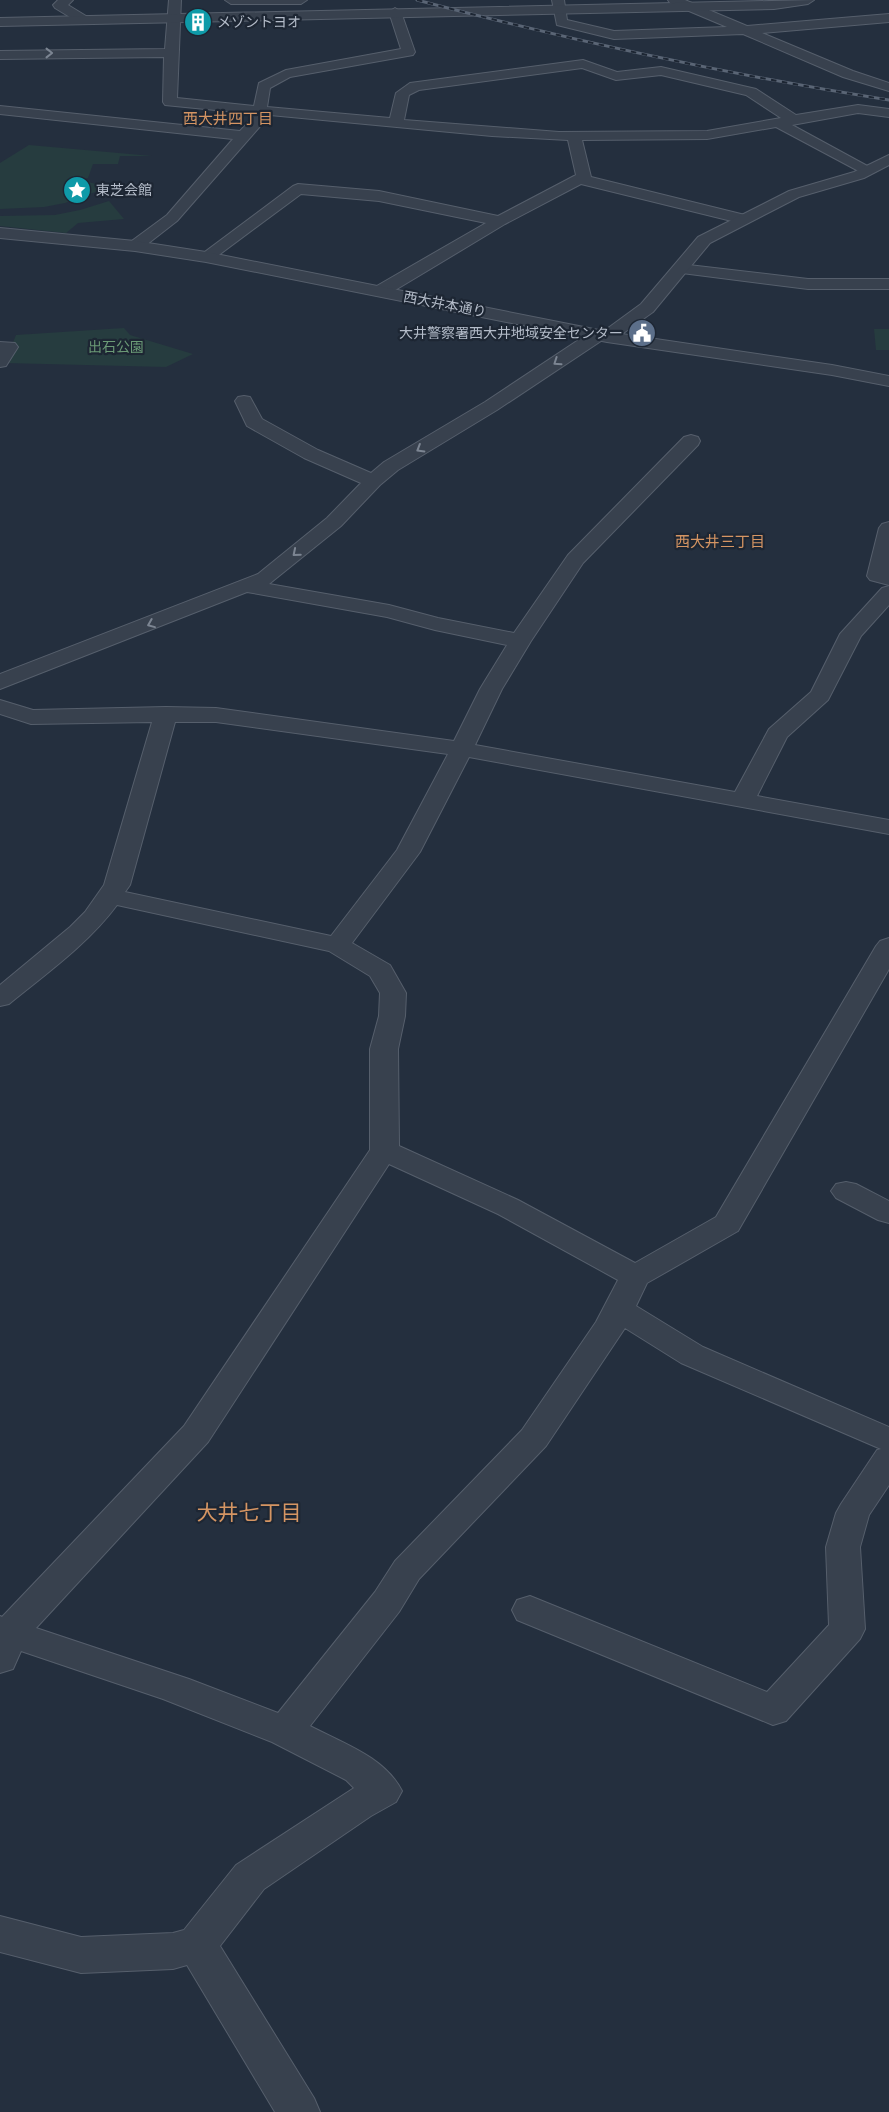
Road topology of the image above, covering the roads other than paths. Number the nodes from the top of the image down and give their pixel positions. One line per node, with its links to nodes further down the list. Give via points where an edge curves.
1 (175, 0): 12 (street)
2 (231, 0): 3 (street)
3 (300, 0)
4 (385, 0): 11 (street)
5 (674, 0): 9 (street)
6 (808, 0): 9 (street)
7 (59, 2): 14 (street)
8 (558, 4): 9 (street); 11 (street); 16 (street, via 560,22 614,35)
9 (690, 6): 16 (street)
10 (395, 12): 11 (street); 12 (street); 21 (street, via 408,52 286,74 264,86 260,108)
11 (413, 12)
12 (175, 16): 14 (street); 17 (street)
13 (889, 18): 16 (street)
14 (82, 19): 15 (street)
15 (0, 22)
16 (749, 30): 19 (street, via 848,74)
17 (171, 53): 18 (street, one-way to 17); 21 (street, via 170,102)
18 (0, 55)
19 (889, 87)
20 (0, 110): 26 (street)
21 (266, 112): 24 (street); 26 (street)
22 (889, 113): 23 (street, via 858,109)
23 (794, 120): 24 (street, via 751,92 661,71 616,76 582,64 415,86 403,93); 25 (street)
24 (396, 123): 27 (street)
25 (778, 123): 27 (street, via 707,135); 29 (street)
26 (245, 136): 34 (street, via 172,218)
27 (574, 136): 30 (street, via 584,177)
28 (887, 162): 29 (street)
29 (866, 171): 31 (street, via 794,194)
30 (579, 179): 31 (street); 32 (street)
31 (744, 219): 36 (street, via 704,240)
32 (500, 221): 35 (street, via 379,196 298,189); 38 (street)
33 (0, 233): 34 (street, 西大井本通り)
34 (135, 246): 35 (street, 西大井本通り)
35 (206, 257): 38 (street, 西大井本通り)
36 (680, 270): 37 (street, via 808,284); 39 (street, via 647,308)
37 (889, 284)
38 (381, 291): 39 (street, 西大井本通り)
39 (602, 336): 42 (street, 西大井本通り); 45 (street, one-way to 45, via 391,466)
40 (0, 347): 41 (street, via 9,347)
41 (0, 362)
42 (889, 381)
43 (244, 401): 45 (street, via 254,422 311,454)
44 (691, 441): 50 (street, via 575,559)
45 (373, 481): 48 (street, one-way to 48, via 334,522 265,578)
46 (889, 528): 47 (street, via 877,576)
47 (889, 579)
48 (246, 586): 50 (street, via 389,611 436,624); 51 (street, one-way to 51)
49 (889, 592): 55 (street, via 851,634 820,695 777,734)
50 (520, 640): 54 (street)
51 (0, 682)
52 (0, 707): 53 (street, via 31,717)
53 (166, 714): 54 (street, via 216,715); 57 (street, via 117,885)
54 (461, 749): 55 (street); 58 (street, via 408,852)
55 (742, 801): 56 (street)
56 (889, 827)
57 (111, 896): 58 (street); 60 (street, via 70,941)
58 (338, 945): 61 (street, via 381,971 393,993 392,1016 384,1049)
59 (889, 946): 64 (street, via 727,1224)
60 (0, 998)
61 (384, 1150): 64 (street, via 508,1207); 69 (street, via 196,1434)
62 (846, 1191): 63 (street)
63 (889, 1213)
64 (635, 1276): 65 (street)
65 (619, 1310): 66 (street, via 692,1355); 70 (street, via 534,1438 407,1570 387,1602)
66 (889, 1440)
67 (889, 1459): 68 (street, via 853,1513 843,1547 847,1629 773,1710)
68 (530, 1610)
69 (3, 1641): 70 (street, via 176,1689)
70 (285, 1731): 72 (street, via 359,1769 383,1791 250,1877)
71 (0, 1934): 72 (street, via 81,1955 173,1951)
72 (197, 1945): 73 (street)
73 (299, 2112)

